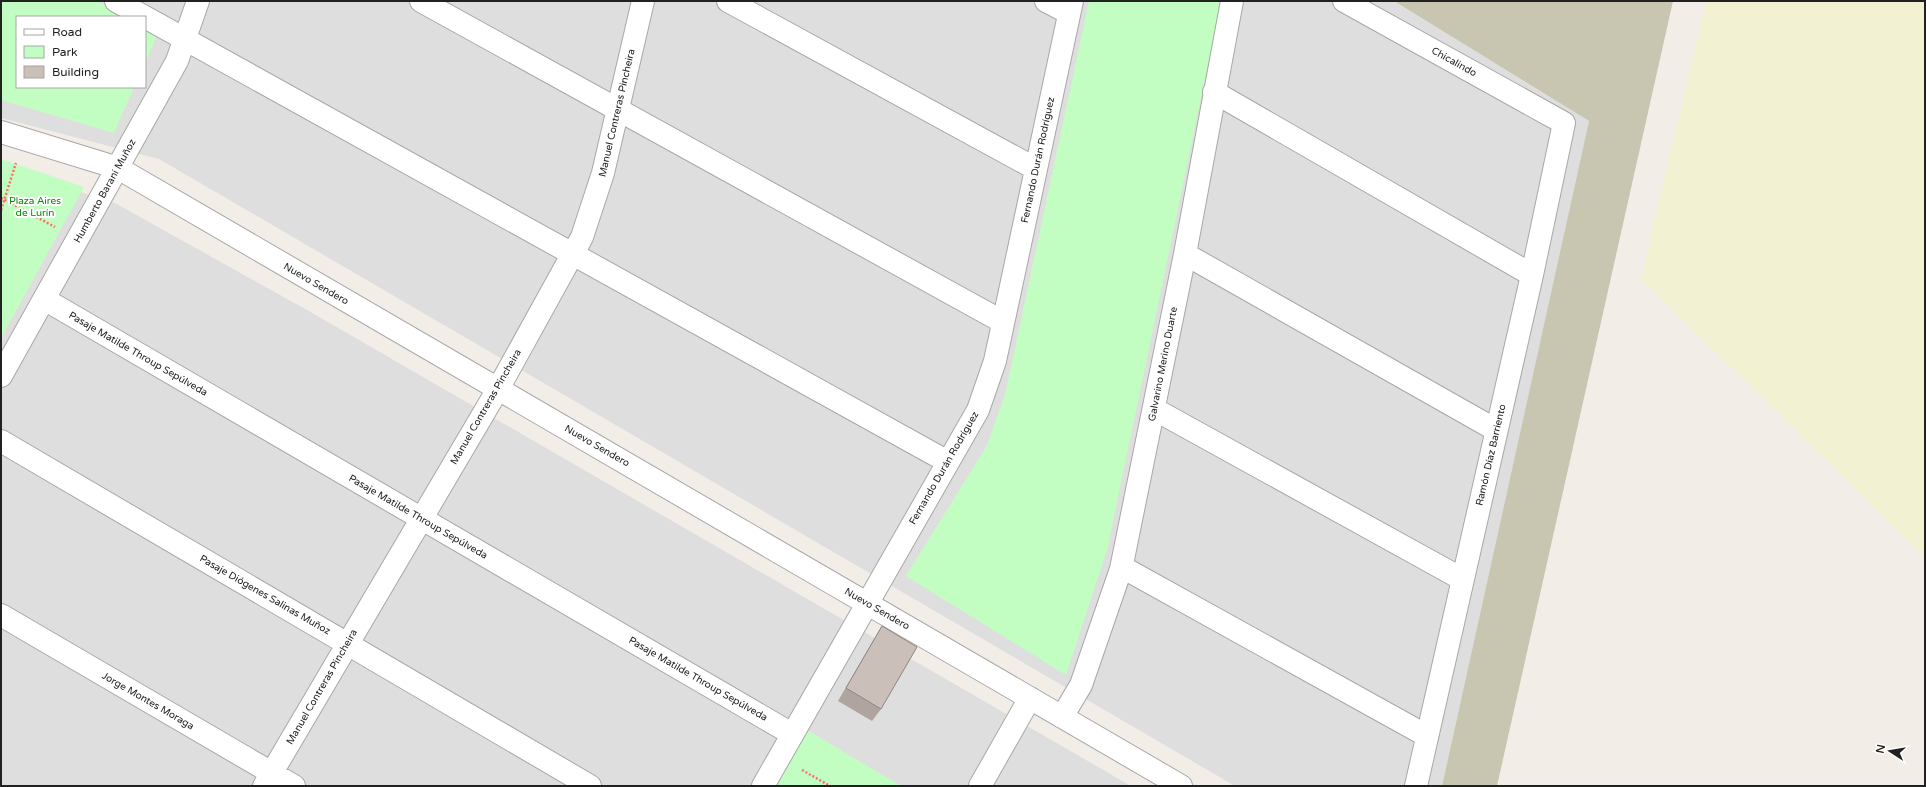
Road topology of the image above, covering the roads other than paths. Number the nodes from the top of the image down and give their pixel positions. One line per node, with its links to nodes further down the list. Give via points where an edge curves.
1 (116, 1): 10 (street)
2 (198, 1): 12 (street, Humberto Baraní Muñoz)
3 (421, 1): 14 (street)
4 (643, 1): 14 (street, Manuel Contreras Pincheira)
5 (728, 1): 18 (street)
6 (1046, 1): 9 (street)
7 (1232, 1): 13 (street, Galvarino Merino Duarte)
8 (1344, 1): 15 (street, Chicalindo)
9 (1070, 7): 18 (street, Fernando Durán Rodríguez)
10 (143, 16)
11 (146, 18): 12 (street)
12 (185, 39): 17 (street, Humberto Baraní Muñoz, via 177,61); 19 (street)
13 (1214, 92): 20 (street, Galvarino Merino Duarte); 21 (street)
14 (618, 109): 19 (street, Manuel Contreras Pincheira, via 603,173 582,237); 23 (street)
15 (1564, 123): 21 (street, Ramón Díaz Barriento)
16 (1, 132): 17 (street, Nuevo Sendero)
17 (118, 168): 22 (street, Humberto Baraní Muñoz); 25 (street, Nuevo Sendero)
18 (1036, 169): 23 (street, Fernando Durán Rodríguez)
19 (573, 254): 25 (street, Manuel Contreras Pincheira); 29 (street)
20 (1185, 254): 26 (street, Galvarino Merino Duarte); 27 (street)
21 (1532, 275): 27 (street, Ramón Díaz Barriento)
22 (44, 299): 24 (street, Humberto Baraní Muñoz); 30 (street, Pasaje Matilde Throup Sepúlveda)
23 (1003, 322): 29 (street, Fernando Durán Rodríguez, via 995,361 978,410)
24 (1, 376)
25 (498, 389): 30 (street, Manuel Contreras Pincheira); 33 (street, Nuevo Sendero)
26 (1154, 408): 31 (street, Galvarino Merino Duarte); 32 (street)
27 (1496, 430): 32 (street, Ramón Díaz Barriento)
28 (1, 441): 35 (street, Pasaje Diógenes Salinas Muñoz)
29 (948, 462): 33 (street, Fernando Durán Rodríguez)
30 (421, 518): 35 (street, Manuel Contreras Pincheira); 38 (street, Pasaje Matilde Throup Sepúlveda)
31 (1122, 567): 37 (street, Galvarino Merino Duarte, via 1081,686); 39 (street)
32 (1462, 579): 39 (street, Ramón Díaz Barriento)
33 (867, 604): 36 (street, Nuevo Sendero); 38 (street, Fernando Durán Rodríguez)
34 (1, 615): 40 (street, Jorge Montes Moraga)
35 (347, 644): 40 (street, Manuel Contreras Pincheira); 43 (street, Pasaje Diógenes Salinas Muñoz)
36 (1030, 698): 37 (street, Nuevo Sendero); 45 (street)
37 (1062, 716): 41 (street, Nuevo Sendero)
38 (792, 734): 44 (street, Fernando Durán Rodríguez)
39 (1427, 736): 47 (street, Ramón Díaz Barriento)
40 (268, 779): 42 (street, Jorge Montes Moraga)
41 (1157, 780): 46 (street, Nuevo Sendero)
42 (294, 786)
43 (590, 786)
44 (763, 786)
45 (980, 786)
46 (1181, 786)
47 (1416, 786)

